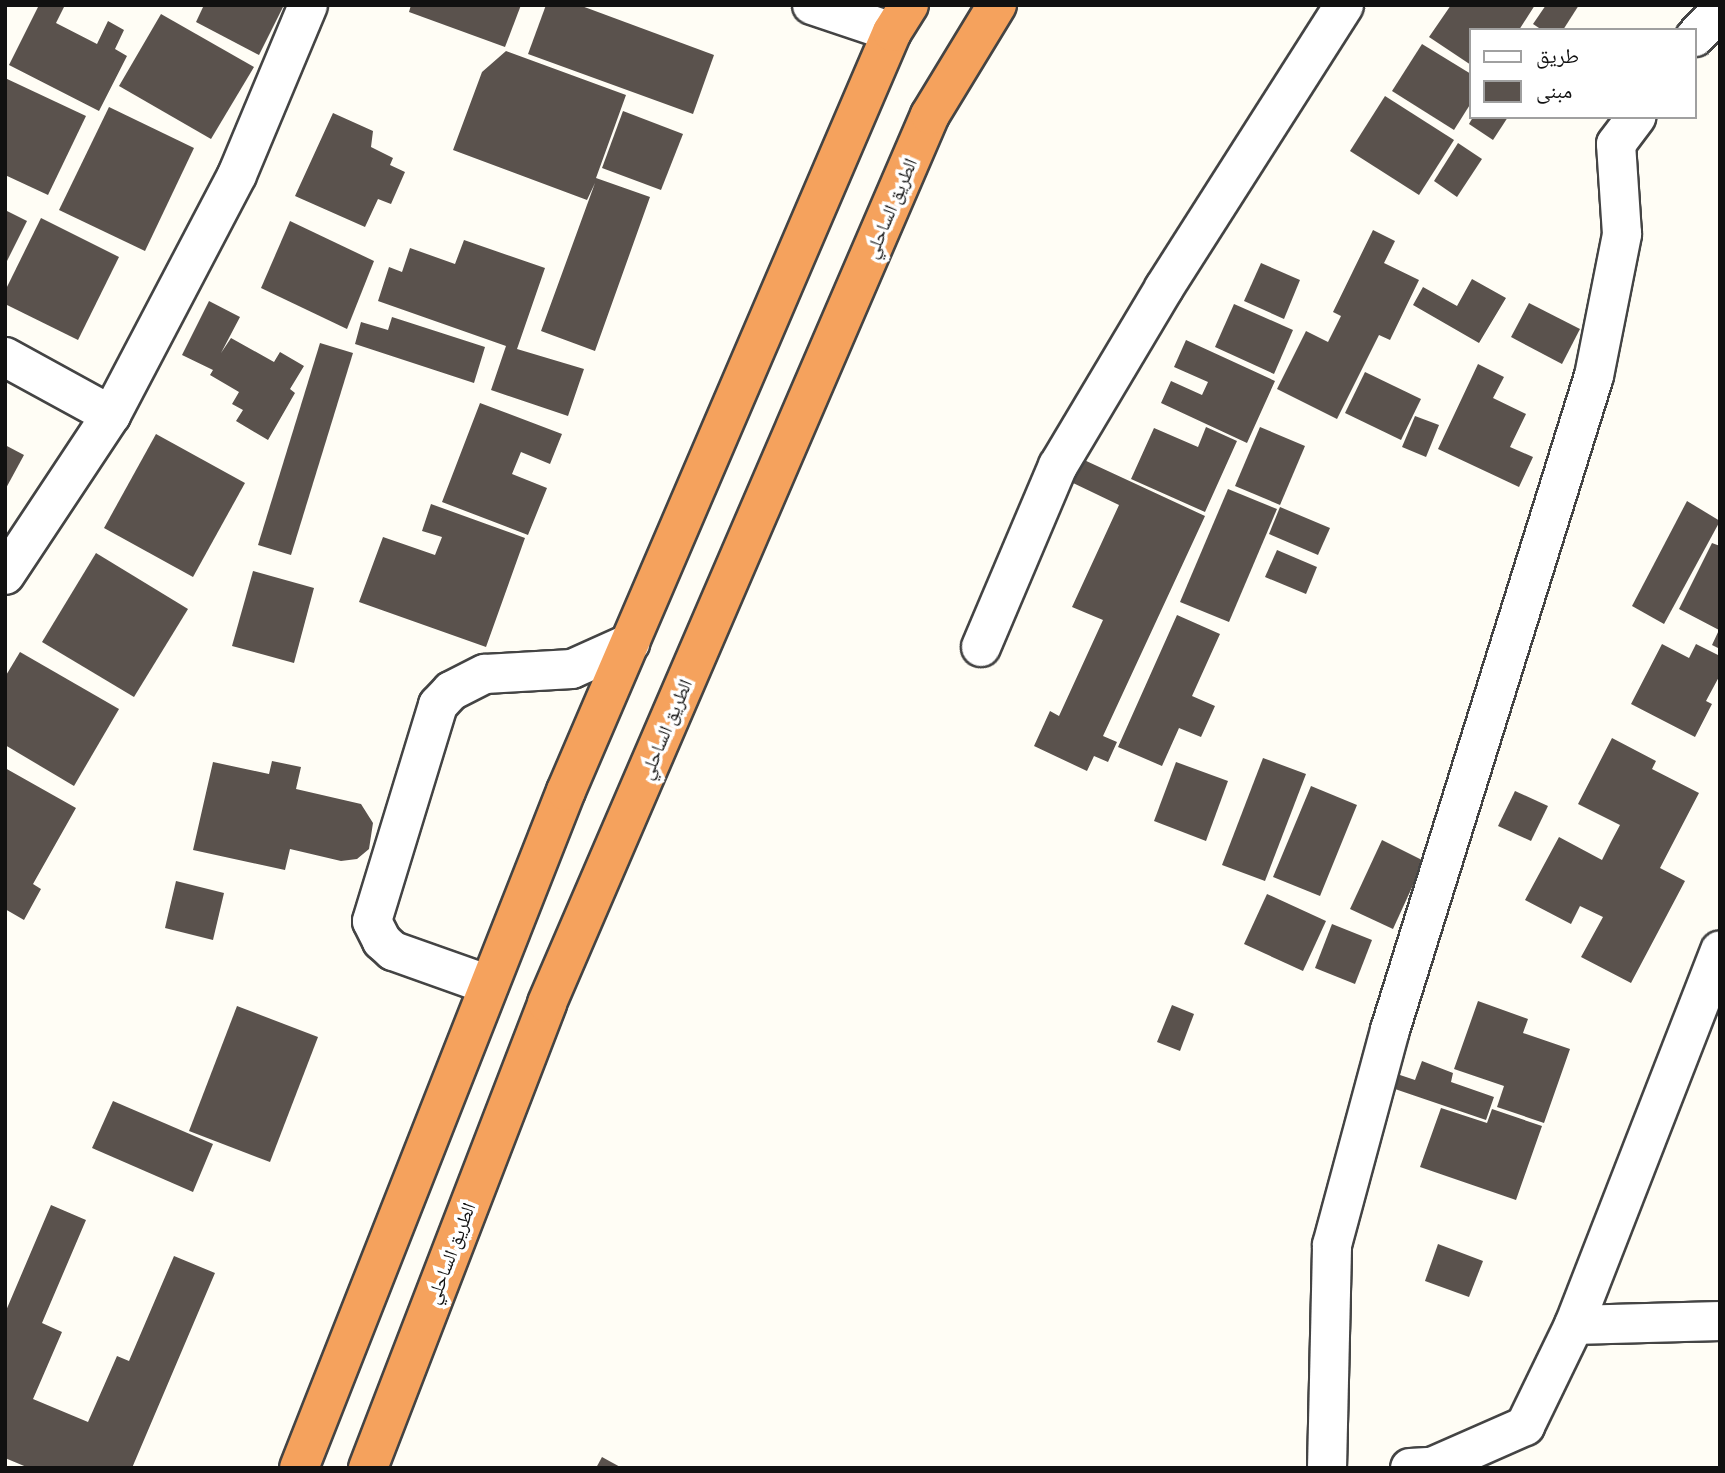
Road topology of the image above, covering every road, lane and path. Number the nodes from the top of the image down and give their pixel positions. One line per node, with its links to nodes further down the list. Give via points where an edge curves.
1 (308, 5): 10 (street, via 237,175)
2 (812, 5): 6 (street)
3 (997, 5): 16 (highway, الطريق الساحلي, via 930,115)
4 (1344, 5): 13 (street, via 1164,288 1058,466)
5 (1720, 10): 7 (street)
6 (900, 19): 12 (highway)
7 (1697, 35)
8 (1635, 119): 21 (street, via 1616,144 1622,234 1594,376 1390,1030 1332,1245)
9 (5, 357): 10 (street)
10 (111, 415): 11 (street)
11 (5, 575)
12 (630, 643): 15 (highway); 15 (street, via 572,669 485,674 451,691 438,705 372,921 393,951)
13 (981, 647)
14 (1720, 950): 18 (street)
15 (489, 985): 16 (highway); 19 (highway)
16 (547, 1003): 20 (highway, الطريق الساحلي)
17 (1720, 1321): 18 (street)
18 (1574, 1325): 22 (street, via 1525,1426 1432,1467)
19 (299, 1468)
20 (368, 1468)
21 (1327, 1468)
22 (1410, 1468)

